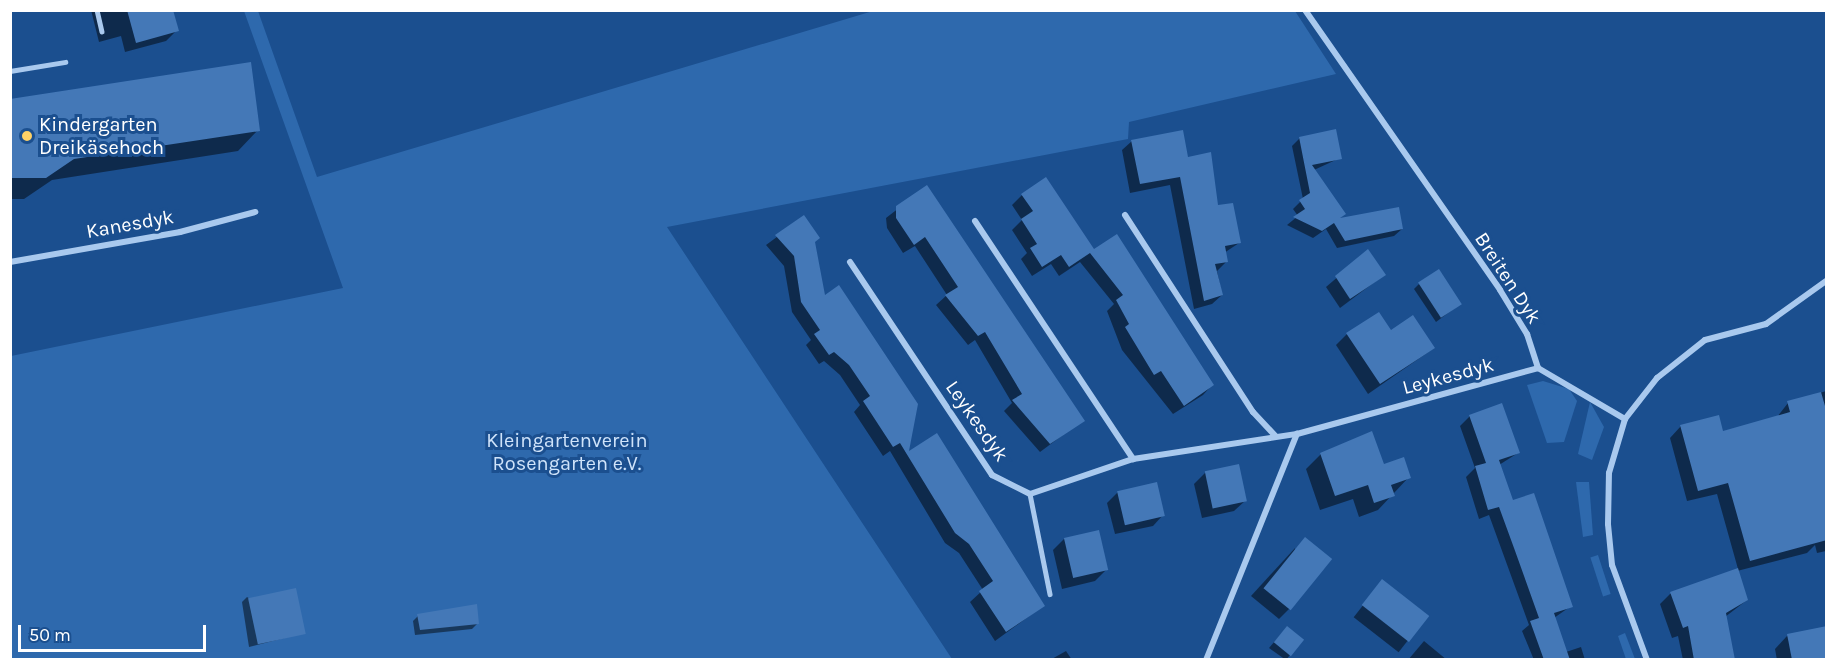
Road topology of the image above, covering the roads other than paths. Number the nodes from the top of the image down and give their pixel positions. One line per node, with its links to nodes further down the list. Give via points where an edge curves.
1 (97, 10): 3 (lane)
2 (1305, 10): 12 (street, Breiten Dyk, via 1500,290 1527,334)
3 (102, 31)
4 (65, 62): 5 (lane)
5 (10, 70)
6 (255, 212): 9 (street, Kanesdyk, via 180,232)
7 (1125, 214): 15 (street, via 1253,412)
8 (975, 221): 16 (street)
9 (10, 262)
10 (850, 262): 17 (street, Leykesdyk, via 992,475)
11 (1827, 280): 13 (street, via 1766,324 1705,340 1657,378)
12 (1538, 368): 13 (street); 14 (street, Leykesdyk)
13 (1625, 419): 20 (street, via 1609,473 1608,524 1612,566)
14 (1298, 434): 15 (street, Leykesdyk); 19 (street)
15 (1275, 435): 16 (street, Leykesdyk)
16 (1133, 459): 17 (street, Leykesdyk)
17 (1030, 494): 18 (lane)
18 (1050, 594)
19 (1206, 660)
20 (1647, 660)

